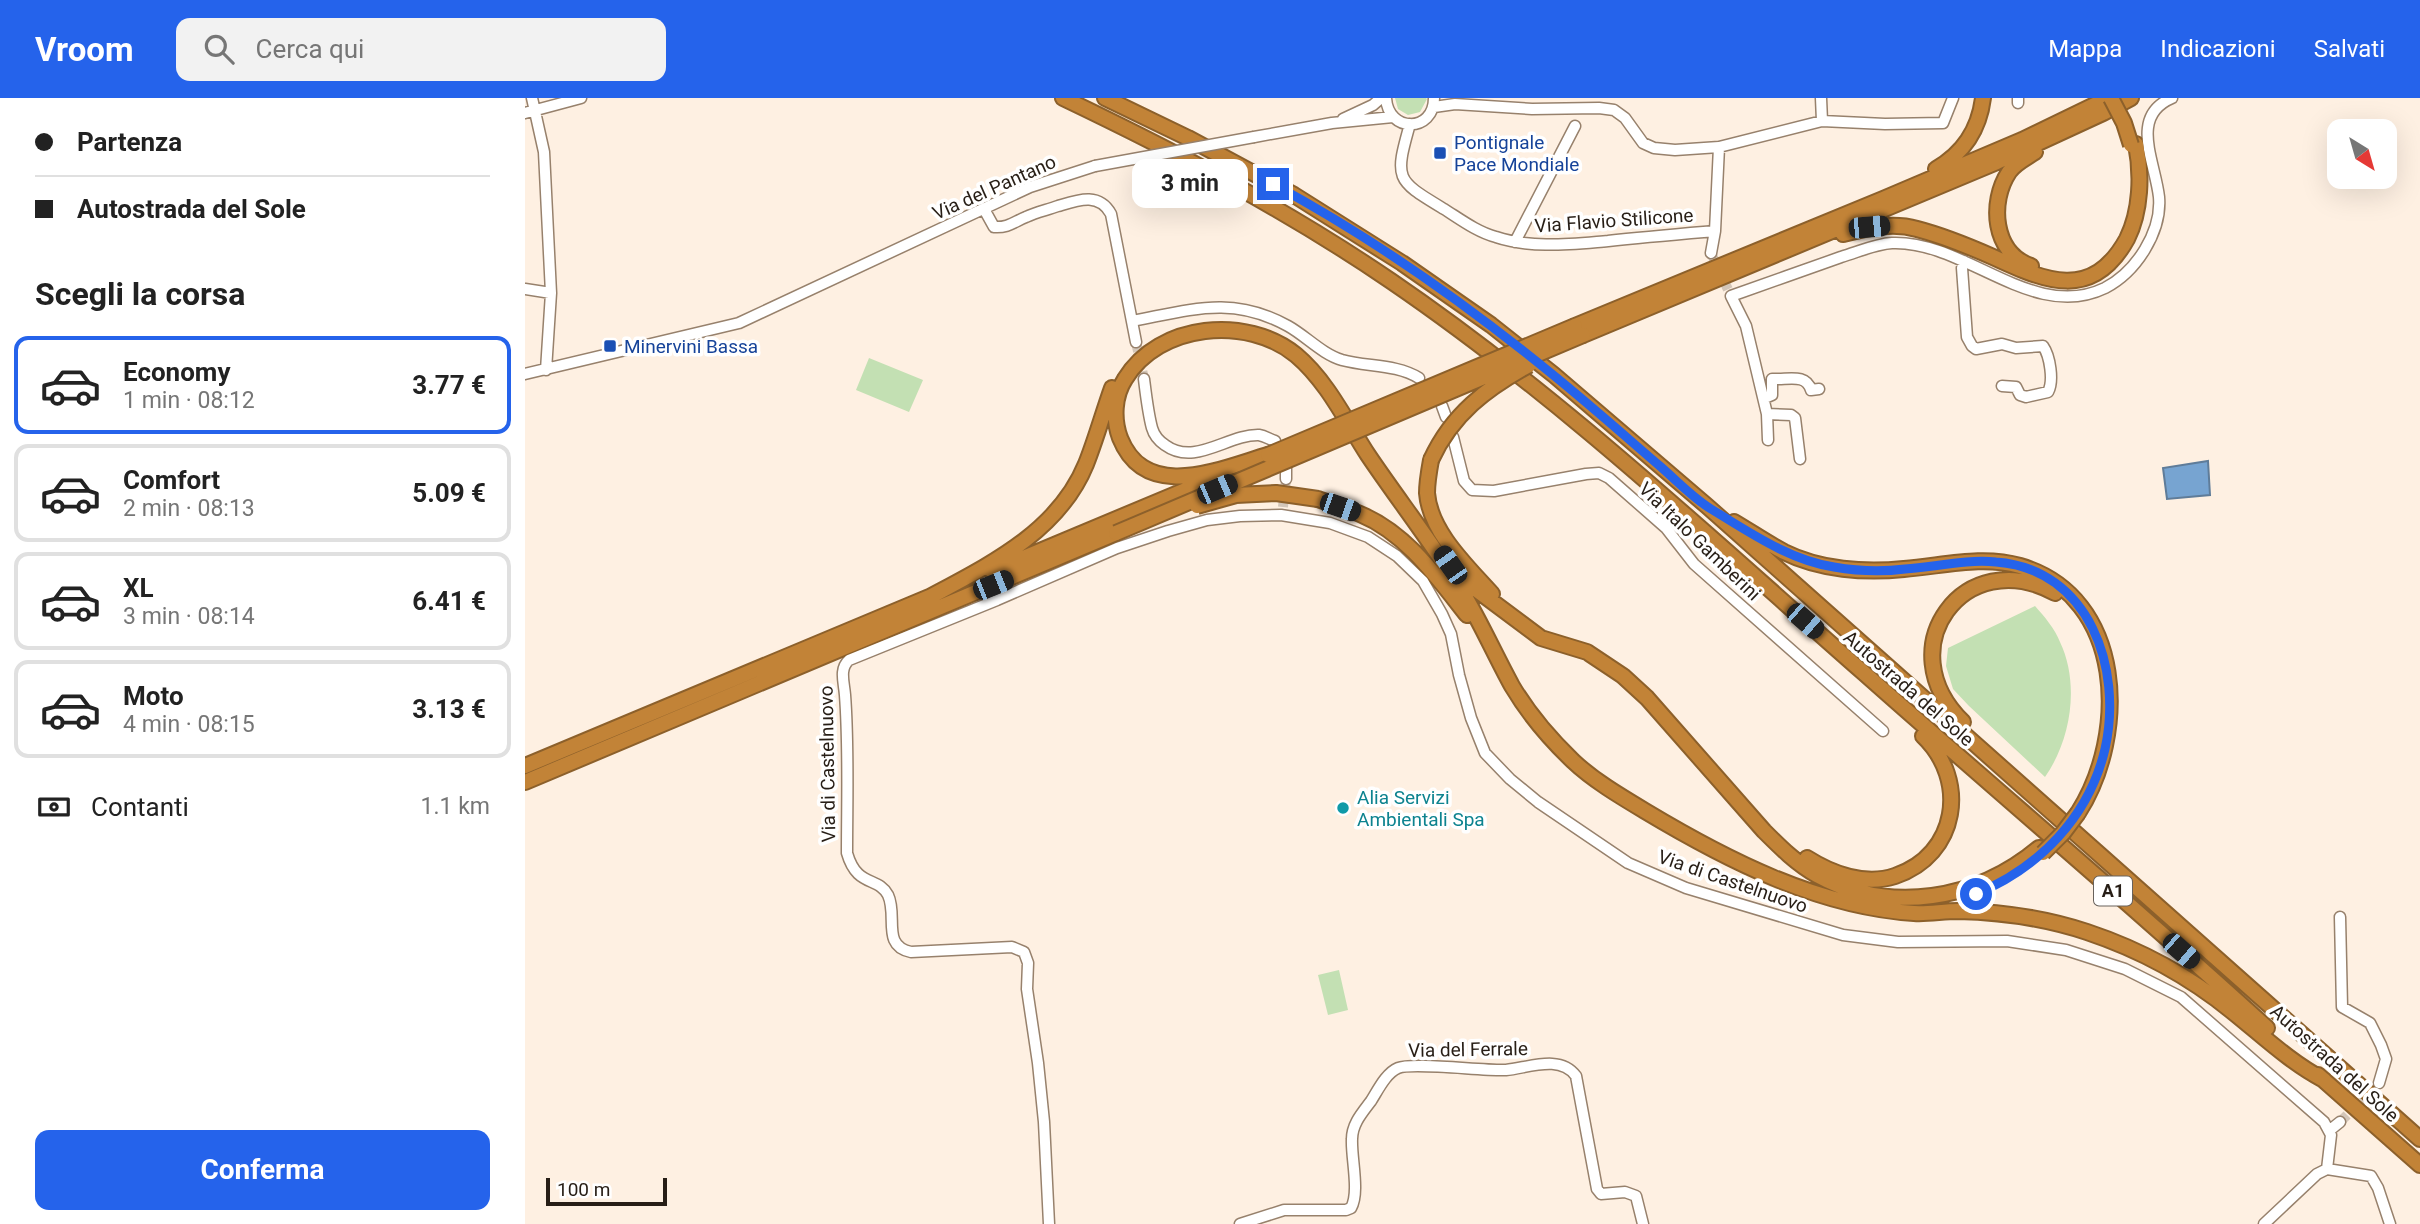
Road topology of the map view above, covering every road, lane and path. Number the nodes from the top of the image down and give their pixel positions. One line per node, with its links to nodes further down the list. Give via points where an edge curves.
1 (532, 98): 14 (street)
2 (581, 98): 14 (street)
3 (1063, 98): 55 (highway, Autostrada del Sole / A1, via 1140,134 1287,215 1436,313 1613,453)
4 (1105, 98): 50 (highway, Autostrada del Sole / A1, via 1294,195 1402,263 1543,366)
5 (1384, 98): 16 (street, Via del Pantano); 18 (street, Via del Pantano)
6 (1821, 98): 17 (street)
7 (1953, 98): 17 (street, via 1943,123)
8 (1983, 98): 23 (highway, via 1976,127 1957,154)
9 (2110, 98): 21 (highway, bridge); 23 (highway)
10 (2117, 98): 21 (highway, bridge)
11 (2130, 98): 15 (highway)
12 (2172, 98): 29 (street, via 2150,115 2148,130 2159,200 2155,226 2141,257 2122,277 2084,295 2061,298 2040,294)
13 (1434, 102): 19 (street, via 1425,120); 22 (street, via 1614,110 1643,143 1654,148)
14 (530, 112): 31 (street, via 544,152)
15 (2103, 113): 21 (highway, via 2082,130 2010,170 1996,209 1999,230 2010,251 2023,264 2051,272 2082,270 2099,263 2123,228 2134,186); 26 (highway)
16 (1393, 117): 18 (street, Via del Pantano); 19 (street, Via del Pantano)
17 (1822, 121): 22 (street)
18 (1332, 123): 24 (street, Via del Pantano, bridge, via 1095,166 1030,187)
19 (1409, 124): 27 (street, Via Flavio Stilicone, via 1400,170 1409,188 1479,230)
20 (1575, 126): 27 (street, Via Flavio Stilicone)
21 (2134, 145): 26 (highway, via 2140,182 2131,231 2103,270 2085,278 2044,279 1953,240 1899,225)
22 (1719, 147): 25 (street)
23 (1883, 199): 33 (highway)
24 (984, 209): 32 (street, via 995,227 1003,227 1081,199 1091,198 1108,208); 35 (street, Via del Pantano, via 739,323)
25 (1715, 231): 27 (street, Via Flavio Stilicone, via 1560,245); 28 (street)
26 (1811, 239): 33 (highway)
27 (1515, 242)
28 (1711, 253)
29 (1964, 261): 39 (street, via 1967,337 1972,346 2043,346 2046,351 2052,383 2048,392 2026,397 2015,387); 41 (street, via 1916,246 1883,245 1731,296 1746,326)
30 (525, 289): 31 (street)
31 (551, 292): 35 (street)
32 (1132, 321): 34 (street); 37 (street, via 1233,307 1266,314 1340,359 1406,371)
33 (1579, 330): 46 (highway, bridge); 51 (highway, bridge); 53 (highway, bridge, via 1481,394 1447,430 1431,460 1427,493 1438,527)
34 (1136, 342)
35 (546, 370): 36 (street, Via del Pantano)
36 (525, 374)
37 (1419, 378)
38 (1144, 379): 45 (street, via 1153,430 1171,449 1198,452 1263,435)
39 (2002, 386)
40 (1819, 389): 41 (street, via 1811,390 1801,378 1772,380 1772,395)
41 (1765, 398): 42 (street)
42 (1767, 414): 44 (street); 47 (street, via 1795,418)
43 (1453, 437): 56 (street, Via Italo Gamberini, via 1464,481 1472,490 1494,491 1586,474 1609,478 1666,528 1694,564)
44 (1767, 440)
45 (1275, 441)
46 (1268, 455): 52 (highway); 54 (highway, via 1191,477 1151,472 1129,454 1120,438 1115,410 1125,378 1147,355 1179,337 1213,330 1251,333 1280,344 1299,358 1332,397 1462,592)
47 (1800, 459)
48 (1286, 467): 49 (street)
49 (1286, 480)
50 (1707, 506): 58 (highway, Autostrada del Sole / A1); 60 (highway, via 1787,553 1830,567 1879,570 1998,562 2028,569 2068,593 2098,635 2110,691 2101,764 2086,799)
51 (1116, 533): 54 (highway, bridge, via 1236,495 1276,493 1318,499 1362,514 1393,533 1422,559); 59 (highway)
52 (926, 599): 53 (highway, via 1013,550 1059,507 1080,476 1112,388 1136,358 1161,341 1195,328 1224,326 1252,328 1282,341 1317,371 1450,565); 57 (highway)
53 (1511, 615): 61 (highway, via 1541,638 1587,652 1623,676)
54 (1493, 649): 63 (highway, via 1545,732 1576,765 1625,799 1752,868 1818,894)
55 (1900, 706): 61 (highway, via 1902,718 1935,748 1952,790 1949,821 1923,861 1894,876 1875,880 1849,877 1818,865); 65 (highway, Autostrada del Sole / A1)
56 (1883, 731)
57 (525, 766)
58 (2001, 767): 60 (highway, via 2000,755 1943,699 1931,655 1937,627 1953,603 1981,585 2016,580 2054,592 2071,606 2094,647 2102,688 2099,741); 69 (highway, Autostrada del Sole / A1)
59 (525, 782)
60 (2075, 811): 62 (highway)
61 (1763, 831): 62 (highway, via 1817,875 1858,891 1901,898 1973,888)
62 (2041, 851): 63 (highway, via 2017,874 1976,894 1937,905)
63 (1889, 909): 65 (highway, via 1991,912 2036,919 2130,948 2207,992 2299,1067)
64 (2340, 917): 66 (street, via 2342,1007 2370,1023 2381,1045 2386,1059)
65 (2324, 1080): 70 (highway, Autostrada del Sole / A1)
66 (2379, 1083)
67 (2340, 1122): 68 (street)
68 (2330, 1130): 71 (street); 72 (street, Via di Castelnuovo, via 2181,997 2125,969 2066,950 2007,941 1898,942 1843,935 1686,888 1628,863 1538,802 1485,753 1471,718 1451,634 1423,581 1368,537 1282,511 1207,520 1117,548 844,664 847,853 855,873 888,895 894,942 911,952 1012,947 1027,957)
69 (2420, 1139)
70 (2420, 1165)
71 (2327, 1169): 75 (street); 76 (street, via 2371,1176)
72 (1049, 1224)
73 (1240, 1224): 74 (street, Via del Ferrale, via 1285,1210 1351,1208 1355,1192 1353,1128 1396,1069 1505,1070 1553,1063 1571,1069 1576,1076 1597,1189 1601,1194 1636,1196)
74 (1643, 1224)
75 (2264, 1224)
76 (2390, 1224)

